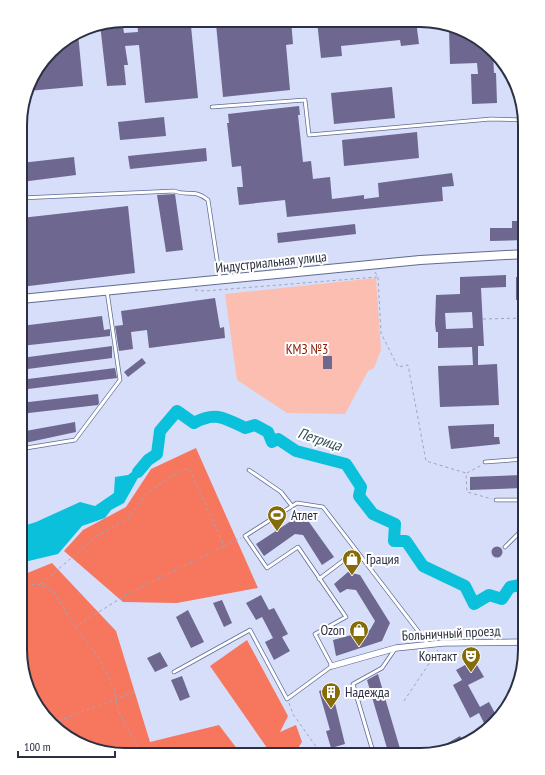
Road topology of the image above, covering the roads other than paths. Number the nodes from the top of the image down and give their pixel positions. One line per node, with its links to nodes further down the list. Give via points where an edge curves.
1 (212, 107): 2 (lane, via 305,100 309,135 491,119)
2 (518, 120)
3 (27, 198): 5 (lane, via 195,192 208,200)
4 (518, 254): 5 (main road, Индустриальная улица, via 420,260)
5 (220, 280): 6 (main road, Индустриальная улица)
6 (107, 291): 7 (main road, Индустриальная улица); 8 (lane, via 120,380 75,440)
7 (27, 298)
8 (27, 448)
9 (518, 460): 10 (lane)
10 (485, 462)
11 (249, 470): 14 (lane, via 281,492)
12 (496, 500): 13 (lane)
13 (518, 500)
14 (292, 506): 17 (lane, via 297,503 323,507); 18 (lane, via 245,536 267,568 298,547)
15 (518, 534): 16 (lane)
16 (505, 547)
17 (356, 551): 18 (lane); 20 (lane)
18 (319, 579): 22 (lane, via 346,617 315,634)
19 (518, 642): 20 (street, Больничный проезд)
20 (428, 644): 21 (street, Больничный проезд)
21 (396, 648): 22 (street, Больничный проезд); 24 (lane, via 382,668 353,684)
22 (332, 666): 23 (lane, via 287,699 250,630)
23 (174, 672)
24 (372, 748)

